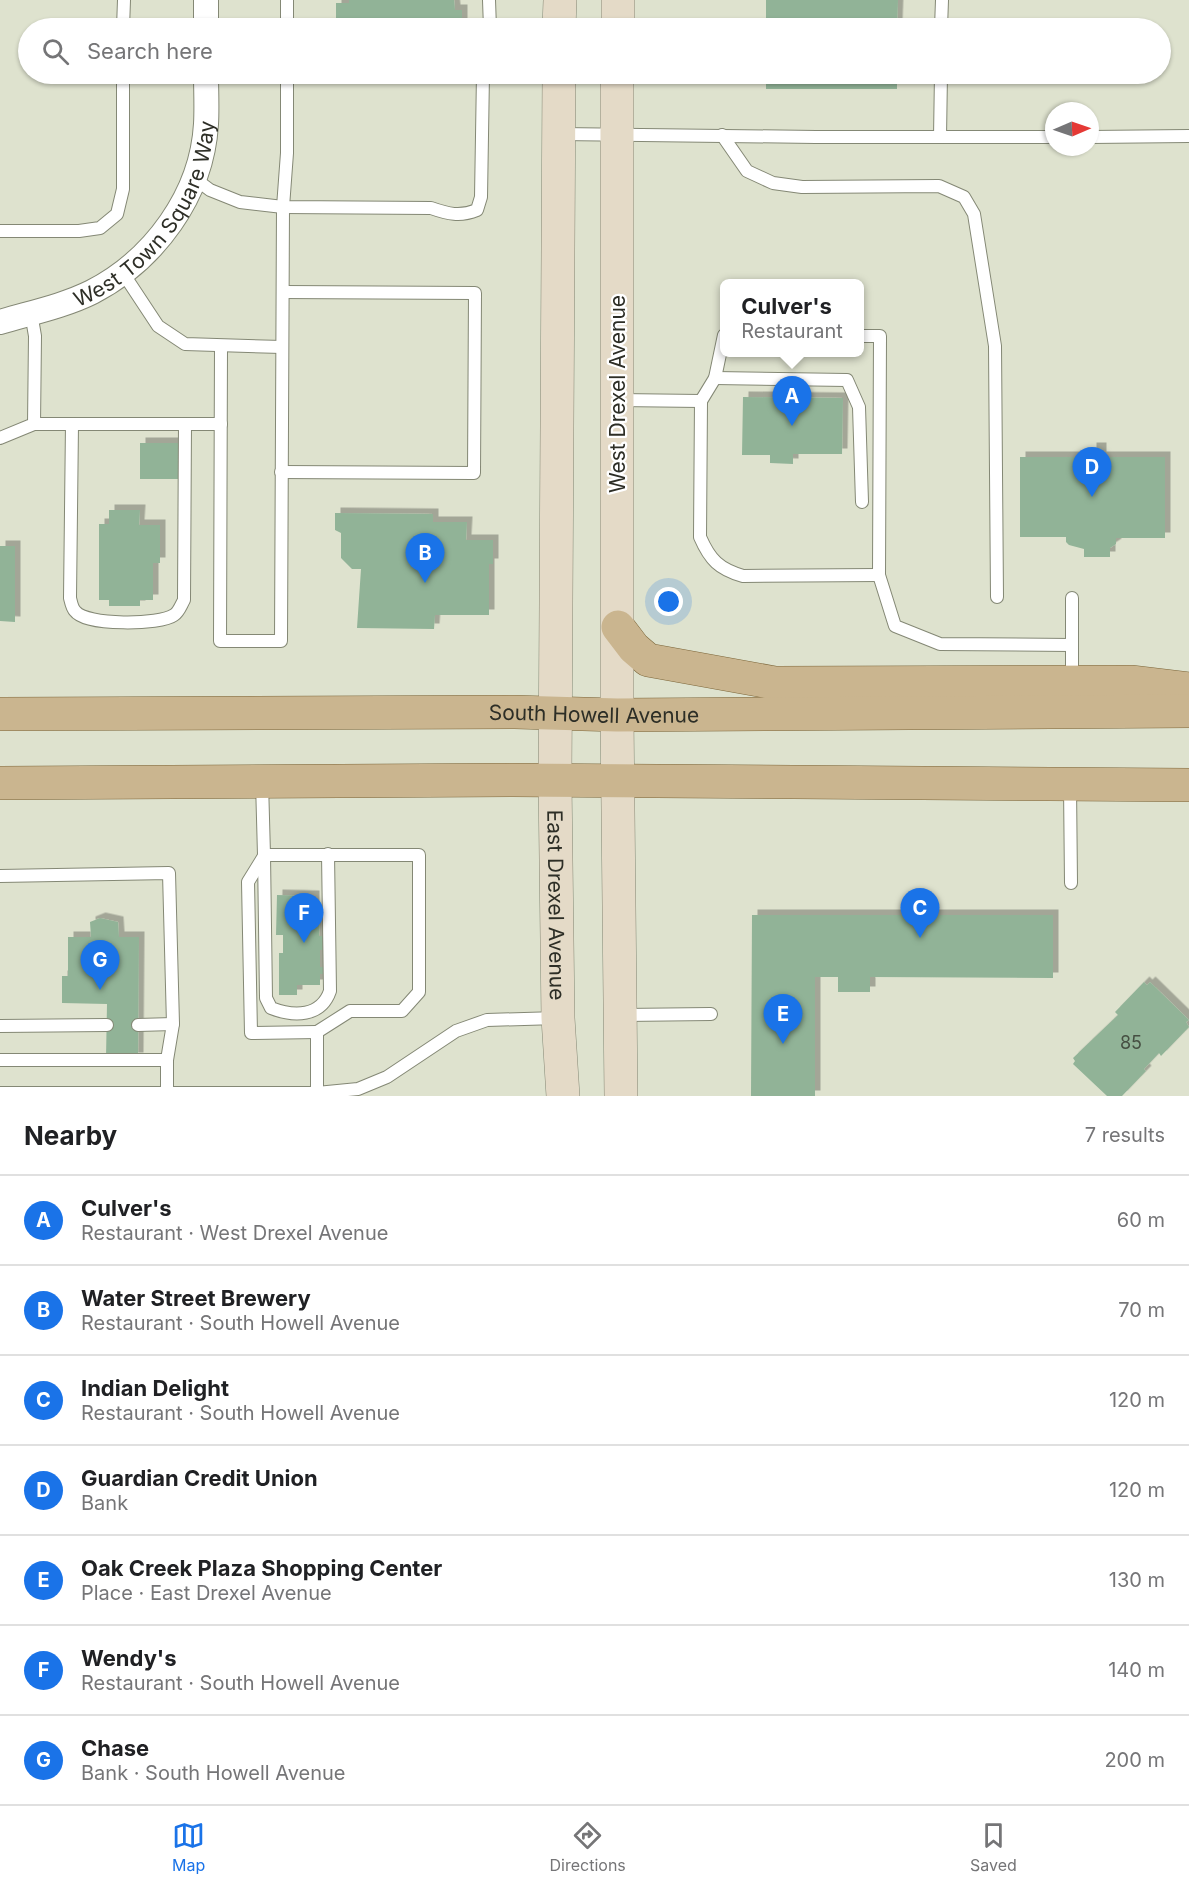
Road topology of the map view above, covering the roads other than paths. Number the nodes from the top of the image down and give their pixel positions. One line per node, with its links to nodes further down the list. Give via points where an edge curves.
1 (124, 0): 8 (lane)
2 (206, 0): 9 (street)
3 (287, 0): 10 (lane)
4 (489, 0): 11 (lane)
5 (560, 0): 12 (street)
6 (618, 0): 13 (street)
7 (942, 0): 14 (lane)
8 (123, 18)
9 (206, 18)
10 (287, 18)
11 (490, 18)
12 (559, 18)
13 (618, 18)
14 (941, 18)
15 (123, 84): 31 (lane, via 123,189 117,214 100,228)
16 (206, 84): 29 (street, West Town Square Way, via 206,126)
17 (287, 84): 30 (lane)
18 (483, 84): 30 (lane, via 481,197 477,210 452,215 431,208)
19 (559, 84): 23 (street)
20 (617, 84): 22 (street, West Drexel Avenue)
21 (941, 84): 27 (lane)
22 (617, 133): 23 (lane); 24 (lane); 42 (street, West Drexel Avenue)
23 (559, 134): 59 (street)
24 (722, 135): 27 (lane); 52 (lane, via 747,171 773,183 802,187 939,186 964,197 974,214 995,346)
25 (1099, 136): 26 (lane)
26 (1189, 136)
27 (940, 137): 28 (lane)
28 (1045, 137)
29 (194, 178): 30 (lane, via 210,190 240,202); 32 (street, West Town Square Way, via 163,236 141,261)
30 (283, 207): 33 (lane)
31 (0, 231)
32 (123, 273): 35 (street, West Town Square Way, via 91,292); 38 (lane, via 158,326 185,344)
33 (283, 292): 39 (lane); 49 (lane, via 475,293 474,473)
34 (0, 312): 35 (street, West Town Square Way)
35 (31, 313): 36 (street, West Town Square Way); 44 (lane, via 35,336)
36 (0, 322)
37 (864, 336): 51 (lane, via 880,336)
38 (221, 347): 39 (lane); 47 (lane)
39 (282, 347): 49 (lane)
40 (720, 354): 41 (lane)
41 (715, 378): 43 (lane); 50 (lane, via 847,380 859,407)
42 (616, 400): 43 (lane); 54 (street, West Drexel Avenue)
43 (701, 401): 51 (lane, via 700,537 709,557 725,571 743,576)
44 (34, 424): 45 (lane); 48 (lane)
45 (72, 424): 46 (lane); 46 (lane, via 70,598 75,611 87,619 164,621 177,614 184,600)
46 (185, 424): 47 (lane)
47 (221, 424): 49 (lane, via 220,641 281,641)
48 (0, 438)
49 (281, 472)
50 (862, 502)
51 (879, 575): 55 (lane, via 895,626 940,644)
52 (997, 597)
53 (1072, 598): 55 (lane)
54 (618, 627): 57 (main road, via 648,660 775,683); 62 (street, West Drexel Avenue)
55 (1072, 645): 57 (lane)
56 (1189, 689): 57 (main road, via 1133,682)
57 (1073, 697): 58 (main road, South Howell Avenue); 62 (main road, South Howell Avenue)
58 (1189, 711)
59 (555, 713): 61 (main road, South Howell Avenue); 62 (main road, South Howell Avenue); 65 (street, East Drexel Avenue)
60 (0, 714): 61 (main road, South Howell Avenue)
61 (49, 714): 63 (main road)
62 (617, 715): 66 (street)
63 (0, 721)
64 (262, 780): 65 (main road); 67 (main road); 71 (lane)
65 (555, 780): 66 (main road); 76 (street, East Drexel Avenue)
66 (617, 782): 68 (main road); 75 (street)
67 (0, 783)
68 (1070, 784): 69 (main road); 73 (lane)
69 (1189, 785)
70 (328, 854): 71 (lane); 71 (lane, via 330,991 326,1003 317,1011 281,1012 271,1008 266,998); 81 (lane, via 419,855 419,992 402,1011 350,1011)
71 (264, 855): 81 (lane, via 248,882 251,1033)
72 (0, 876): 77 (lane, via 169,873)
73 (1071, 883)
74 (711, 1014): 75 (lane)
75 (621, 1015): 89 (street)
76 (558, 1018): 86 (lane, via 487,1020 456,1031 387,1077 358,1089); 88 (street, East Drexel Avenue)
77 (173, 1024): 79 (lane); 83 (lane)
78 (107, 1025): 80 (lane)
79 (138, 1025)
80 (0, 1026)
81 (317, 1032): 86 (lane)
82 (0, 1060): 83 (lane)
83 (167, 1060): 84 (lane)
84 (167, 1092): 85 (lane); 87 (lane)
85 (0, 1093)
86 (317, 1093): 87 (lane)
87 (224, 1094)
88 (563, 1096)
89 (621, 1096)

